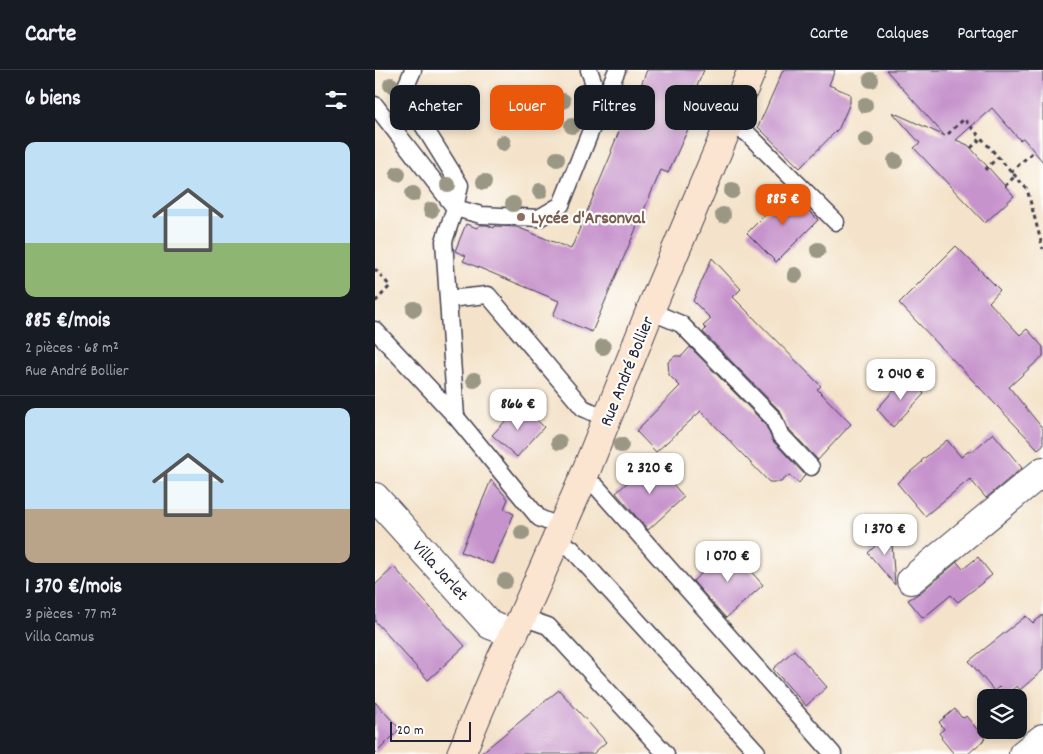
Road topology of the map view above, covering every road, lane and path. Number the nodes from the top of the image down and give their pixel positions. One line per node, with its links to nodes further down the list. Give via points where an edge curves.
1 (413, 70): 21 (lane, via 403,93 460,185)
2 (589, 70): 5 (lane)
3 (617, 70): 6 (lane)
4 (753, 70): 7 (street, Rue André Bollier)
5 (593, 85)
6 (610, 85)
7 (746, 85)
8 (375, 105): 21 (lane)
9 (591, 130): 21 (lane, via 561,205 539,218 481,215)
10 (727, 130): 27 (street, Rue André Bollier)
11 (739, 130): 22 (lane, via 747,134)
12 (948, 134): 13 (path, via 963,119)
13 (981, 138): 14 (path); 16 (path)
14 (971, 148)
15 (1034, 151): 18 (path)
16 (998, 158): 17 (path); 18 (path)
17 (985, 170)
18 (1011, 172): 19 (path)
19 (1015, 176): 20 (path); 23 (path, via 1029,191)
20 (1005, 186)
21 (455, 208): 25 (lane, via 444,241)
22 (836, 222)
23 (1043, 249)
24 (375, 269): 26 (path, via 390,286)
25 (448, 299): 29 (lane); 30 (lane, via 488,295 583,408)
26 (375, 302)
27 (650, 311): 30 (street, Rue André Bollier); 31 (lane, via 681,324 773,418 780,434)
28 (375, 330): 29 (lane)
29 (456, 417): 35 (lane, via 539,518)
30 (607, 419): 33 (street, Rue André Bollier)
31 (811, 467)
32 (1043, 471): 36 (street)
33 (582, 481): 35 (street, Rue André Bollier); 42 (lane, via 596,486)
34 (375, 497): 37 (street, Villa Jarlet, via 490,625)
35 (558, 535): 37 (street, Rue André Bollier); 41 (lane, via 757,752)
36 (911, 580)
37 (518, 626): 39 (street, Rue André Bollier); 40 (lane, via 548,626)
38 (1043, 738): 43 (street)
39 (461, 754)
40 (666, 754)
41 (755, 754)
42 (833, 754)
43 (1023, 754)

